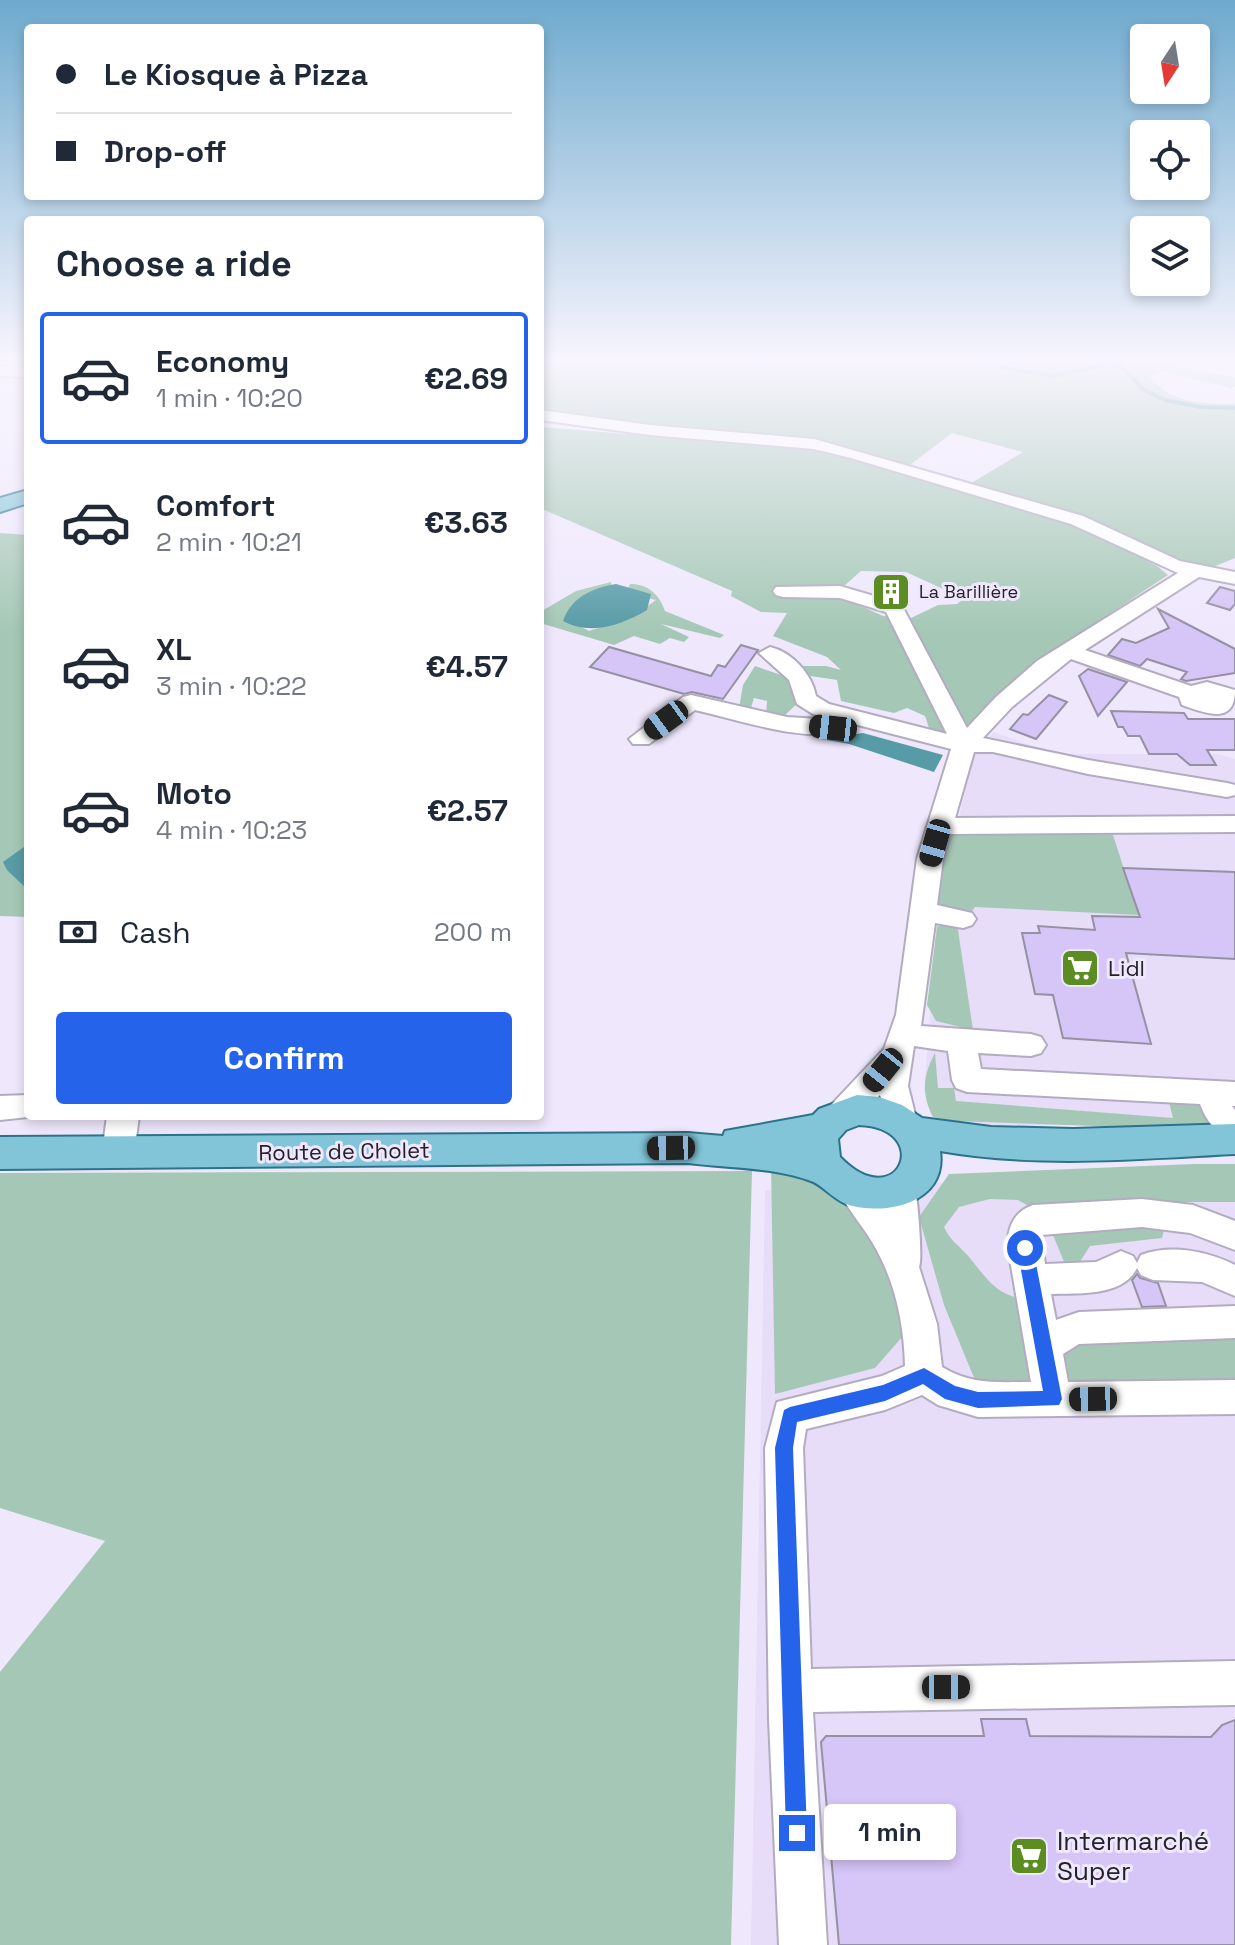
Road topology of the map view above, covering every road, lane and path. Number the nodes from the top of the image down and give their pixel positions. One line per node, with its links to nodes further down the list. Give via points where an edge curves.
1 (842, 451): 4 (street, via 1077,520)
2 (24, 497): 3 (main road)
3 (0, 505)
4 (1193, 572): 5 (street); 7 (street)
5 (1235, 578)
6 (783, 591): 14 (street, via 858,593 894,608)
7 (1068, 651): 10 (street); 14 (street, via 1004,702)
8 (770, 653): 12 (street, via 802,680 805,699 812,706)
9 (709, 679): 11 (street)
10 (1190, 693)
11 (691, 702): 12 (street, via 833,728); 13 (street)
12 (868, 720): 14 (street)
13 (641, 739)
14 (964, 745): 15 (street, via 993,745); 17 (street)
15 (1227, 790)
16 (1235, 824): 17 (street)
17 (939, 826): 18 (street)
18 (922, 911): 19 (street); 21 (street)
19 (963, 919)
20 (962, 1041): 21 (street); 22 (street); 23 (street, via 967,1080)
21 (901, 1043): 26 (street, via 870,1086); 27 (street, via 893,1086)
22 (1031, 1045)
23 (1223, 1094): 28 (street, via 1220,1115)
24 (24, 1107): 25 (street)
25 (0, 1108)
26 (832, 1121): 27 (main road, via 872,1110); 32 (main road, Route de Cholet); 34 (main road, via 816,1147)
27 (906, 1126): 31 (main road, via 934,1136); 35 (main road, via 922,1150)
28 (1235, 1128)
29 (120, 1134): 32 (main road, Route de Cholet); 33 (main road, Route de Cholet)
30 (1235, 1139): 31 (main road)
31 (1059, 1145): 35 (main road, via 977,1155)
32 (688, 1148): 34 (main road, Route de Cholet)
33 (0, 1153)
34 (823, 1167): 36 (main road)
35 (911, 1179): 36 (main road, via 887,1194); 38 (street, via 900,1225)
36 (854, 1190): 38 (street, via 874,1215)
37 (1235, 1236): 39 (street, via 1193,1219 1142,1213 1033,1219 1024,1232)
38 (907, 1277): 43 (street, via 919,1310)
39 (1030, 1280): 40 (street, via 1100,1277 1137,1265 1206,1267); 42 (street)
40 (1235, 1281)
41 (1235, 1322): 42 (street, via 1079,1328 1055,1337)
42 (1043, 1351): 45 (street)
43 (924, 1376): 45 (street, via 951,1393 978,1400); 47 (street, via 885,1393 790,1415 784,1448)
44 (1235, 1397): 45 (street)
45 (1053, 1399)
46 (1235, 1683): 47 (street)
47 (790, 1691): 48 (street)
48 (803, 1945)

